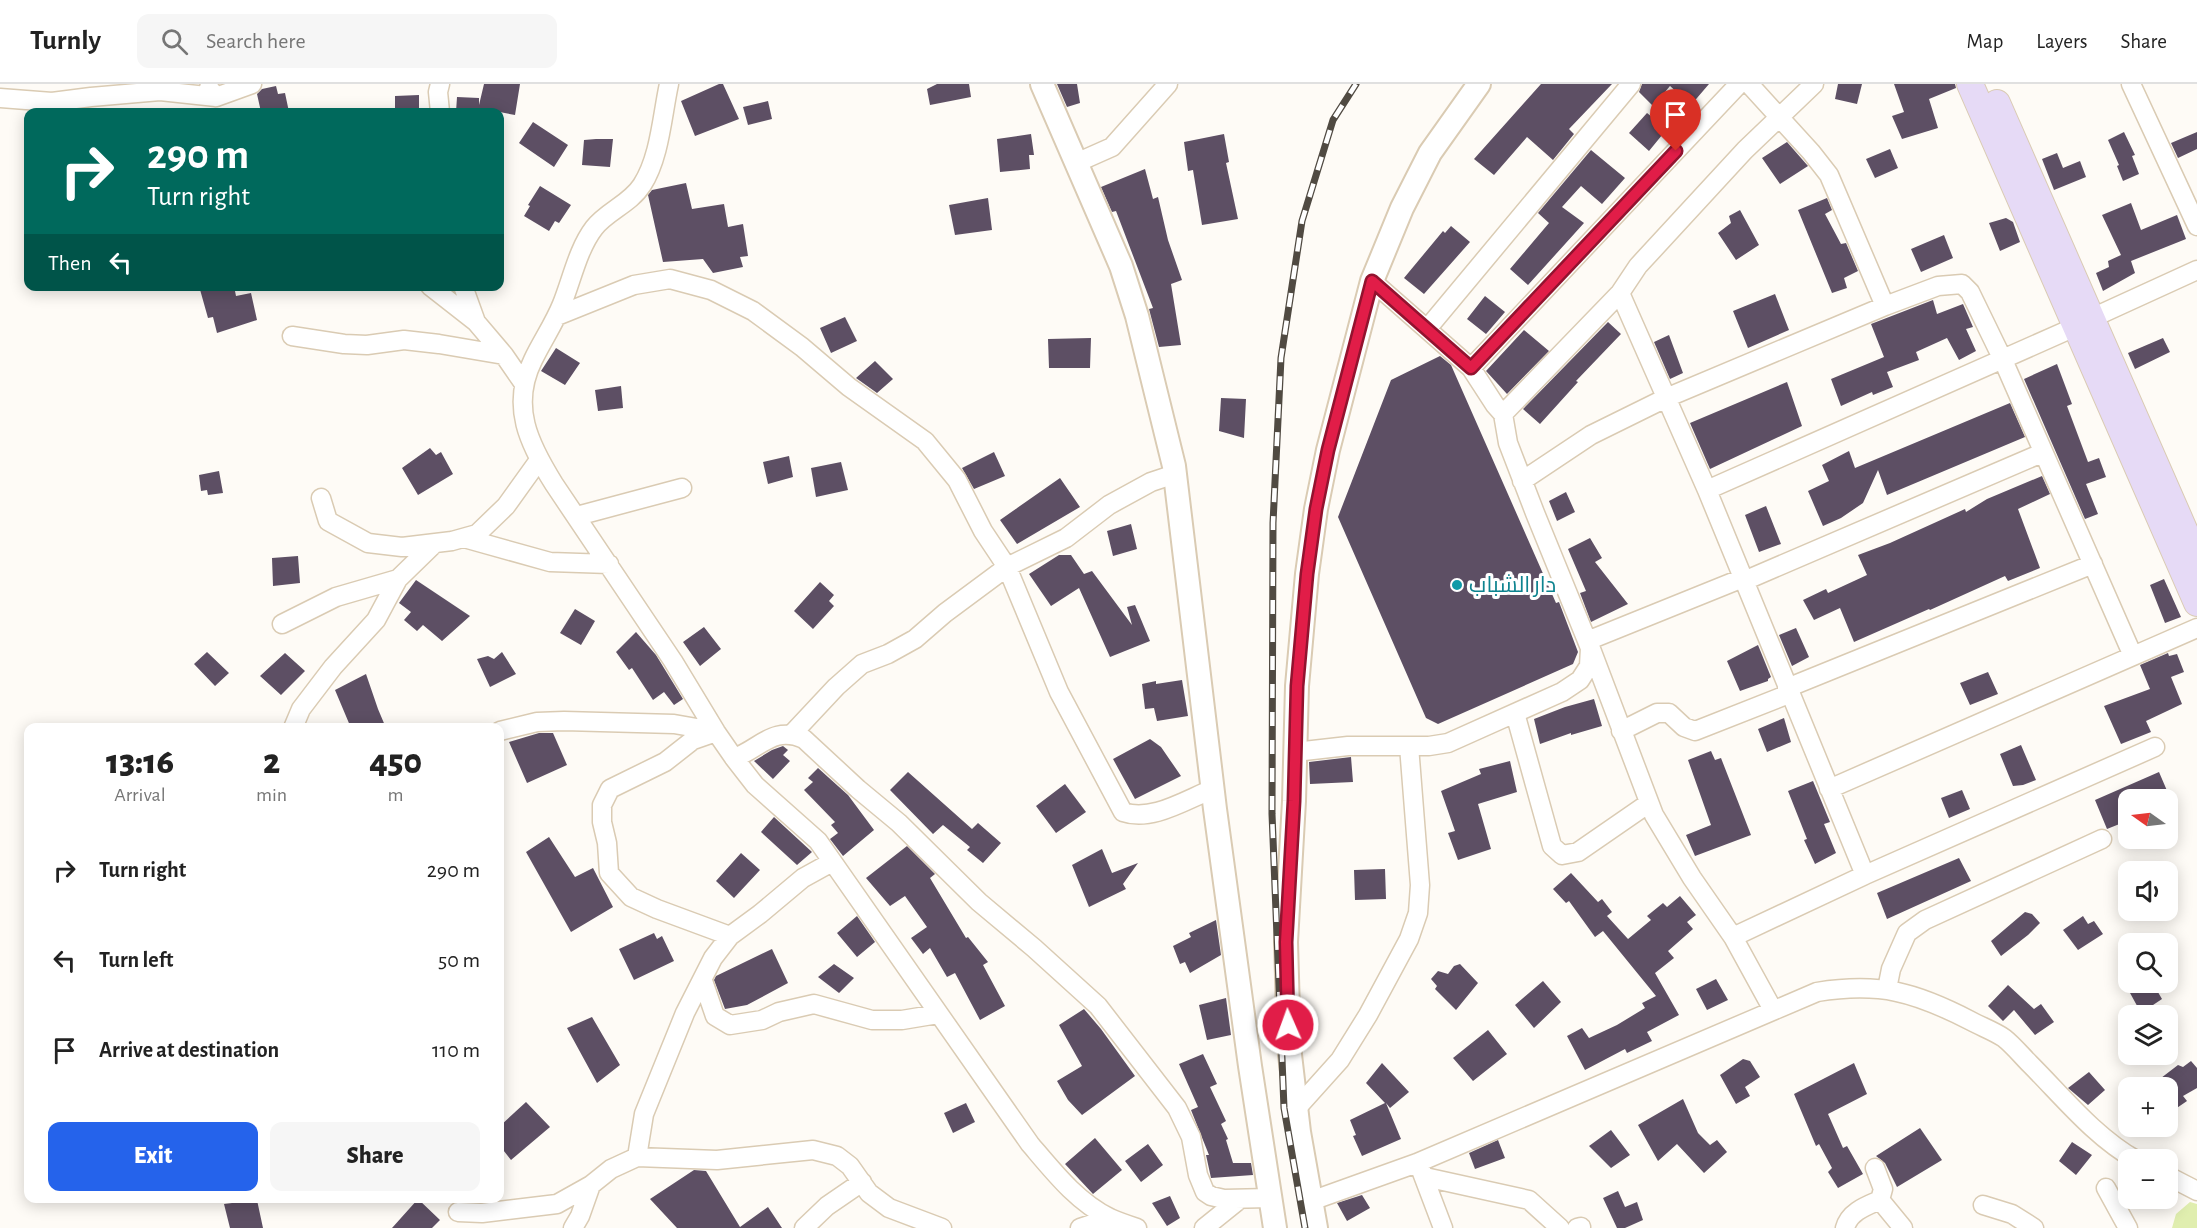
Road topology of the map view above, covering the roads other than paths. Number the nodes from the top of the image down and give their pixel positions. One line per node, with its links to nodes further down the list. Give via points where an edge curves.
1 (252, 84): 14 (street)
2 (440, 84): 16 (street)
3 (669, 84): 26 (street, via 649,171 631,198 593,229)
4 (1042, 84): 18 (street)
5 (1168, 84): 18 (street, via 1112,147)
6 (1479, 84): 21 (street, via 1430,153)
7 (1631, 84): 29 (street)
8 (1739, 84): 33 (street)
9 (1749, 84): 17 (street)
10 (1814, 84): 17 (street)
11 (1970, 84): 28 (main road)
12 (1989, 84): 28 (main road)
13 (2131, 84): 19 (street)
14 (214, 94): 15 (street, via 160,91 51,102)
15 (0, 98)
16 (440, 108)
17 (1779, 118): 24 (street, via 1638,266); 25 (street, via 1829,175)
18 (1076, 164): 39 (street, via 1121,266 1137,316)
19 (2197, 226)
20 (2197, 270): 28 (street)
21 (1372, 281): 29 (street); 67 (street, via 1316,509 1297,686)
22 (436, 291): 27 (street)
23 (465, 291): 27 (street)
24 (1620, 293): 35 (street); 36 (street)
25 (1885, 306): 32 (street, via 1938,286 1962,284 1970,292); 35 (street)
26 (557, 316): 34 (street); 50 (street, via 634,285 670,279 711,290 753,311 925,441 957,480)
27 (476, 322): 31 (street)
28 (2084, 322): 32 (street); 47 (main road); 53 (main road)
29 (1427, 329): 33 (street)
30 (292, 336): 31 (street, via 356,344 404,340)
31 (504, 355): 34 (street)
32 (2003, 360): 37 (street); 42 (street)
33 (1471, 368): 36 (street)
34 (524, 384): 38 (street, via 522,412)
35 (1666, 398): 40 (street, via 1591,435); 42 (street)
36 (1503, 414): 40 (street, via 1508,443)
37 (2042, 453): 49 (street); 52 (street)
38 (539, 460): 44 (street); 45 (street, via 506,506 477,534)
39 (1174, 474): 50 (street, via 1127,493 1066,538); 69 (street)
40 (1522, 481): 56 (street)
41 (682, 488): 44 (street)
42 (1707, 490): 52 (street)
43 (321, 498): 46 (street, via 328,520 368,543 402,547)
44 (577, 516): 48 (street)
45 (464, 538): 46 (street); 48 (street, via 550,562)
46 (435, 543): 51 (street)
47 (2197, 559)
48 (609, 564): 63 (street)
49 (2093, 564): 57 (street); 58 (street)
50 (1007, 567): 64 (street, via 915,639 861,664); 69 (street, via 1059,692 1123,812 1148,815)
51 (398, 579): 54 (street, via 336,597); 60 (street, via 376,620 333,666)
52 (1743, 580): 56 (street); 58 (street)
53 (2197, 603)
54 (282, 624)
55 (2197, 628): 57 (street)
56 (1589, 644): 59 (street, via 1589,666 1580,680 1562,693); 62 (street)
57 (2133, 656): 70 (street)
58 (1788, 691): 62 (street, via 1695,731 1669,713 1657,713); 70 (street)
59 (1515, 713): 65 (street, via 1448,743); 71 (street, via 1552,846 1562,855 1578,852)
60 (295, 723)
61 (504, 730): 63 (street, via 537,722 564,722 674,724)
62 (1621, 731): 71 (street)
63 (716, 732): 68 (street); 75 (street, via 693,740 665,762 610,789 602,805 603,822 609,873 631,897)
64 (792, 734): 68 (street, via 770,736); 92 (street, via 804,739 899,823 979,902 1098,1006 1177,1108 1191,1137 1205,1192 1218,1198)
65 (1409, 746): 67 (street, via 1364,745); 81 (street, via 1420,885 1418,913 1409,939 1340,1060)
66 (2155, 747): 74 (street)
67 (1295, 752): 81 (street, via 1286,942 1289,1046)
68 (734, 758): 73 (street, via 755,785 818,841)
69 (1213, 789): 91 (street)
70 (1829, 789): 74 (street)
71 (1649, 803): 76 (street, via 1692,878)
72 (2102, 839): 78 (street, via 1925,920 1907,933)
73 (832, 862): 75 (street, via 803,878); 80 (street)
74 (1865, 875): 76 (street)
75 (730, 936): 77 (street, via 713,958)
76 (1733, 937): 79 (street)
77 (703, 981): 80 (street, via 716,1016 730,1025 814,1004 872,1020); 83 (street, via 644,1114)
78 (1887, 989): 79 (street, via 1817,992); 82 (street, via 1950,1010 2004,1038)
79 (1773, 1010): 85 (street)
80 (938, 1014): 97 (street, via 1051,1169 1084,1201)
81 (1296, 1109): 94 (street)
82 (2119, 1149)
83 (637, 1157): 87 (street, via 717,1160 813,1150 837,1156); 88 (street, via 611,1169)
84 (1875, 1168): 93 (street, via 1883,1189)
85 (1421, 1170): 94 (street); 106 (street); 107 (street, via 1528,1200)
86 (2178, 1181): 90 (street)
87 (862, 1182): 99 (street, via 826,1206); 100 (street, via 869,1193 889,1208)
88 (591, 1185): 96 (street, via 557,1204 482,1214); 98 (street)
89 (2106, 1188): 111 (street)
90 (2197, 1191)
91 (1270, 1198): 92 (street); 104 (street)
92 (1240, 1199): 103 (street)
93 (1880, 1200): 108 (street, via 1860,1209 1847,1220); 109 (street)
94 (1311, 1201): 105 (street)
95 (1983, 1205): 110 (street, via 2012,1214)
96 (458, 1212)
97 (1110, 1218): 101 (street); 102 (street)
98 (573, 1228)
99 (804, 1228)
100 (942, 1228)
101 (1080, 1228)
102 (1137, 1228)
103 (1204, 1228)
104 (1275, 1228)
105 (1316, 1228)
106 (1443, 1228)
107 (1560, 1228)
108 (1845, 1228)
109 (1903, 1228)
110 (2034, 1228)
111 (2128, 1228)

